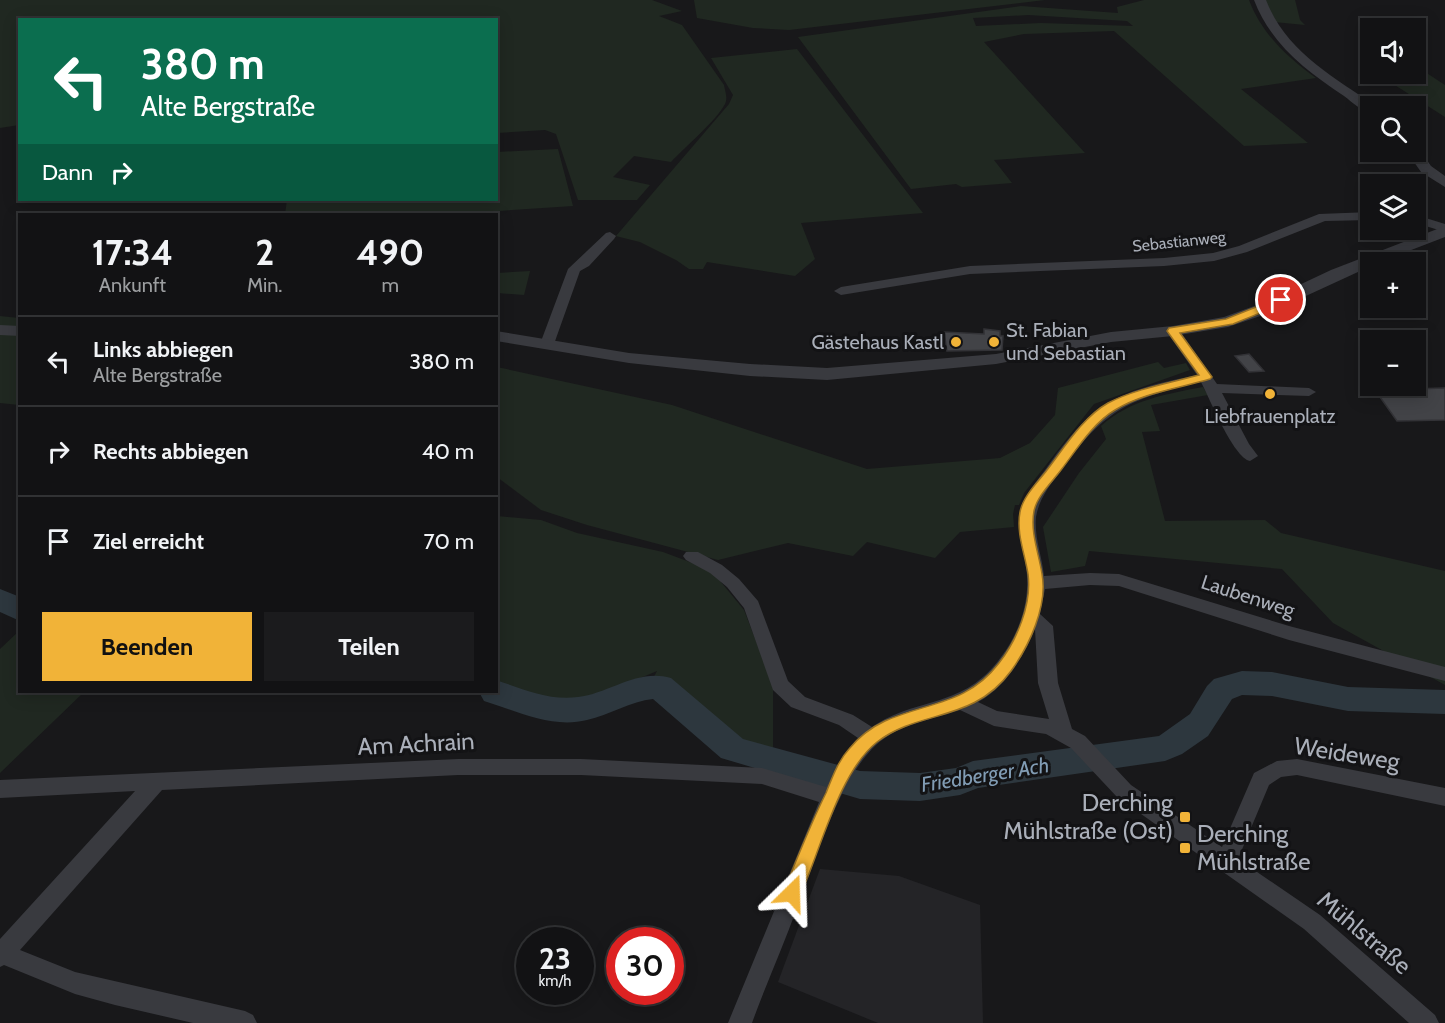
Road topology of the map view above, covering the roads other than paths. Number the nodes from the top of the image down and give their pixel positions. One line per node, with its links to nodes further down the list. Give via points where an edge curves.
1 (1260, 0): 2 (street, via 1271,24 1298,55)
2 (1360, 101)
3 (1421, 162): 4 (street)
4 (1445, 183)
5 (1360, 216): 9 (street, Sebastianweg, via 1323,217 1214,257 970,270)
6 (1426, 223): 7 (street)
7 (1445, 230): 12 (street, via 1246,316)
8 (610, 236): 14 (street, via 574,269)
9 (841, 291)
10 (0, 330): 11 (street)
11 (18, 331)
12 (1173, 331): 14 (street, via 1111,337 996,359 827,374 700,367); 15 (street)
13 (498, 336): 14 (street)
14 (547, 344)
15 (1209, 382): 16 (street); 17 (street); 19 (street, via 1136,396 1112,406 1070,448 1027,511 1027,537)
16 (1308, 392)
17 (1250, 456)
18 (692, 556): 24 (street, via 716,569 752,606 780,685 798,702 846,720)
19 (1036, 583): 20 (street); 21 (street, Laubenweg, via 1119,580 1289,633)
20 (1031, 617): 22 (street, via 1021,641 994,682); 23 (street, via 1044,626 1048,683)
21 (1445, 674)
22 (963, 702): 23 (street, Mühlstraße, via 994,718); 24 (street, via 910,718)
23 (1063, 732): 29 (street, Mühlstraße, via 1124,791)
24 (872, 737): 26 (street, via 855,753)
25 (157, 781): 26 (street, Am Achrain, via 458,766 581,766 762,776); 27 (street, Am Achrain); 30 (street)
26 (837, 786): 32 (street)
27 (0, 789)
28 (1445, 797): 29 (street, Weideweg, via 1297,767 1277,769 1261,779)
29 (1226, 862): 33 (street, Mühlstraße, via 1312,922)
30 (1, 955): 31 (street, via 75,983)
31 (245, 1023)
32 (740, 1023)
33 (1427, 1023)

